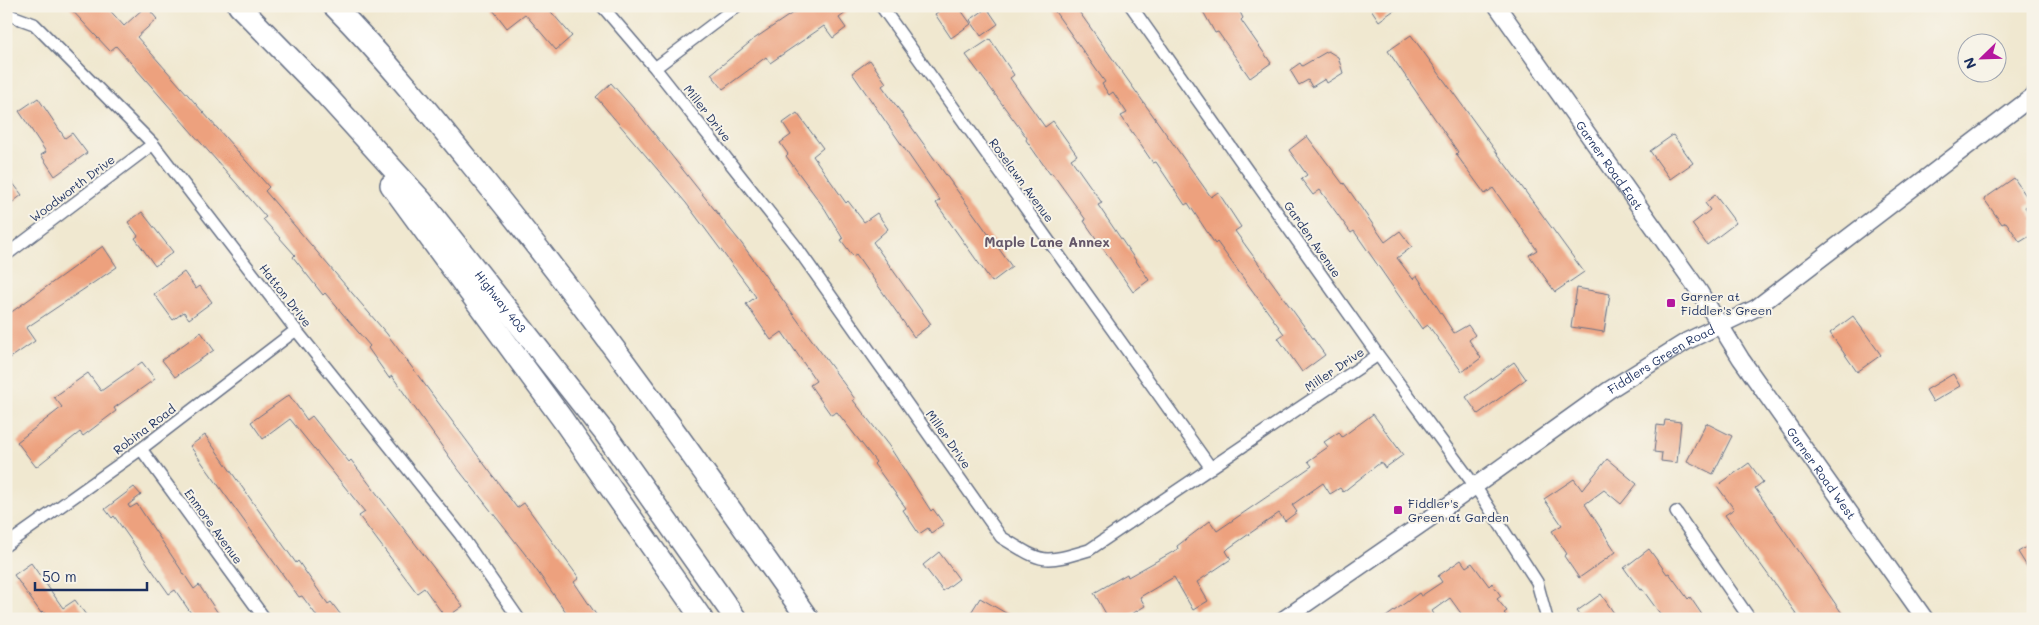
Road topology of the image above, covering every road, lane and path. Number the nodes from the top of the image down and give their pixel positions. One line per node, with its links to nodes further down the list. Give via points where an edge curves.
1 (240, 6): 10 (highway, Highway 403)
2 (334, 6): 26 (highway, via 453,141 555,267 649,393)
3 (602, 6): 9 (street, Miller Drive)
4 (737, 6): 9 (street)
5 (881, 6): 18 (street, Roselawn Avenue)
6 (1131, 6): 16 (street, Garden Avenue)
7 (1497, 6): 14 (main road, Garner Road East)
8 (6, 18): 12 (street, Hatton Drive, via 12,16 34,24)
9 (655, 68): 18 (street, Miller Drive, via 796,245 1002,536 1036,558 1056,560 1089,550)
10 (325, 94): 24 (highway, via 563,420); 25 (highway, Highway 403, via 421,200 604,432)
11 (2033, 96): 14 (main road, Fiddlers Green Road, via 1756,308)
12 (153, 144): 13 (street, Woodworth Drive); 15 (street, Hatton Drive)
13 (6, 255)
14 (1720, 325): 19 (main road, Fiddlers Green Road, via 1609,390); 30 (main road, Garner Road West)
15 (296, 330): 17 (street, Robina Road); 23 (street, Hatton Drive, via 460,534)
16 (1378, 355): 18 (street, Miller Drive); 19 (street, Garden Avenue)
17 (141, 449): 21 (street, Robina Road); 22 (street, Enmore Avenue)
18 (1211, 468)
19 (1475, 486): 27 (main road, Fiddlers Green Road); 28 (street, Garden Avenue, via 1537,582)
20 (1676, 512): 29 (street)
21 (6, 545)
22 (265, 619)
23 (519, 619)
24 (702, 619)
25 (736, 619)
26 (808, 619)
27 (1284, 619)
28 (1548, 619)
29 (1750, 619)
30 (1925, 619)

